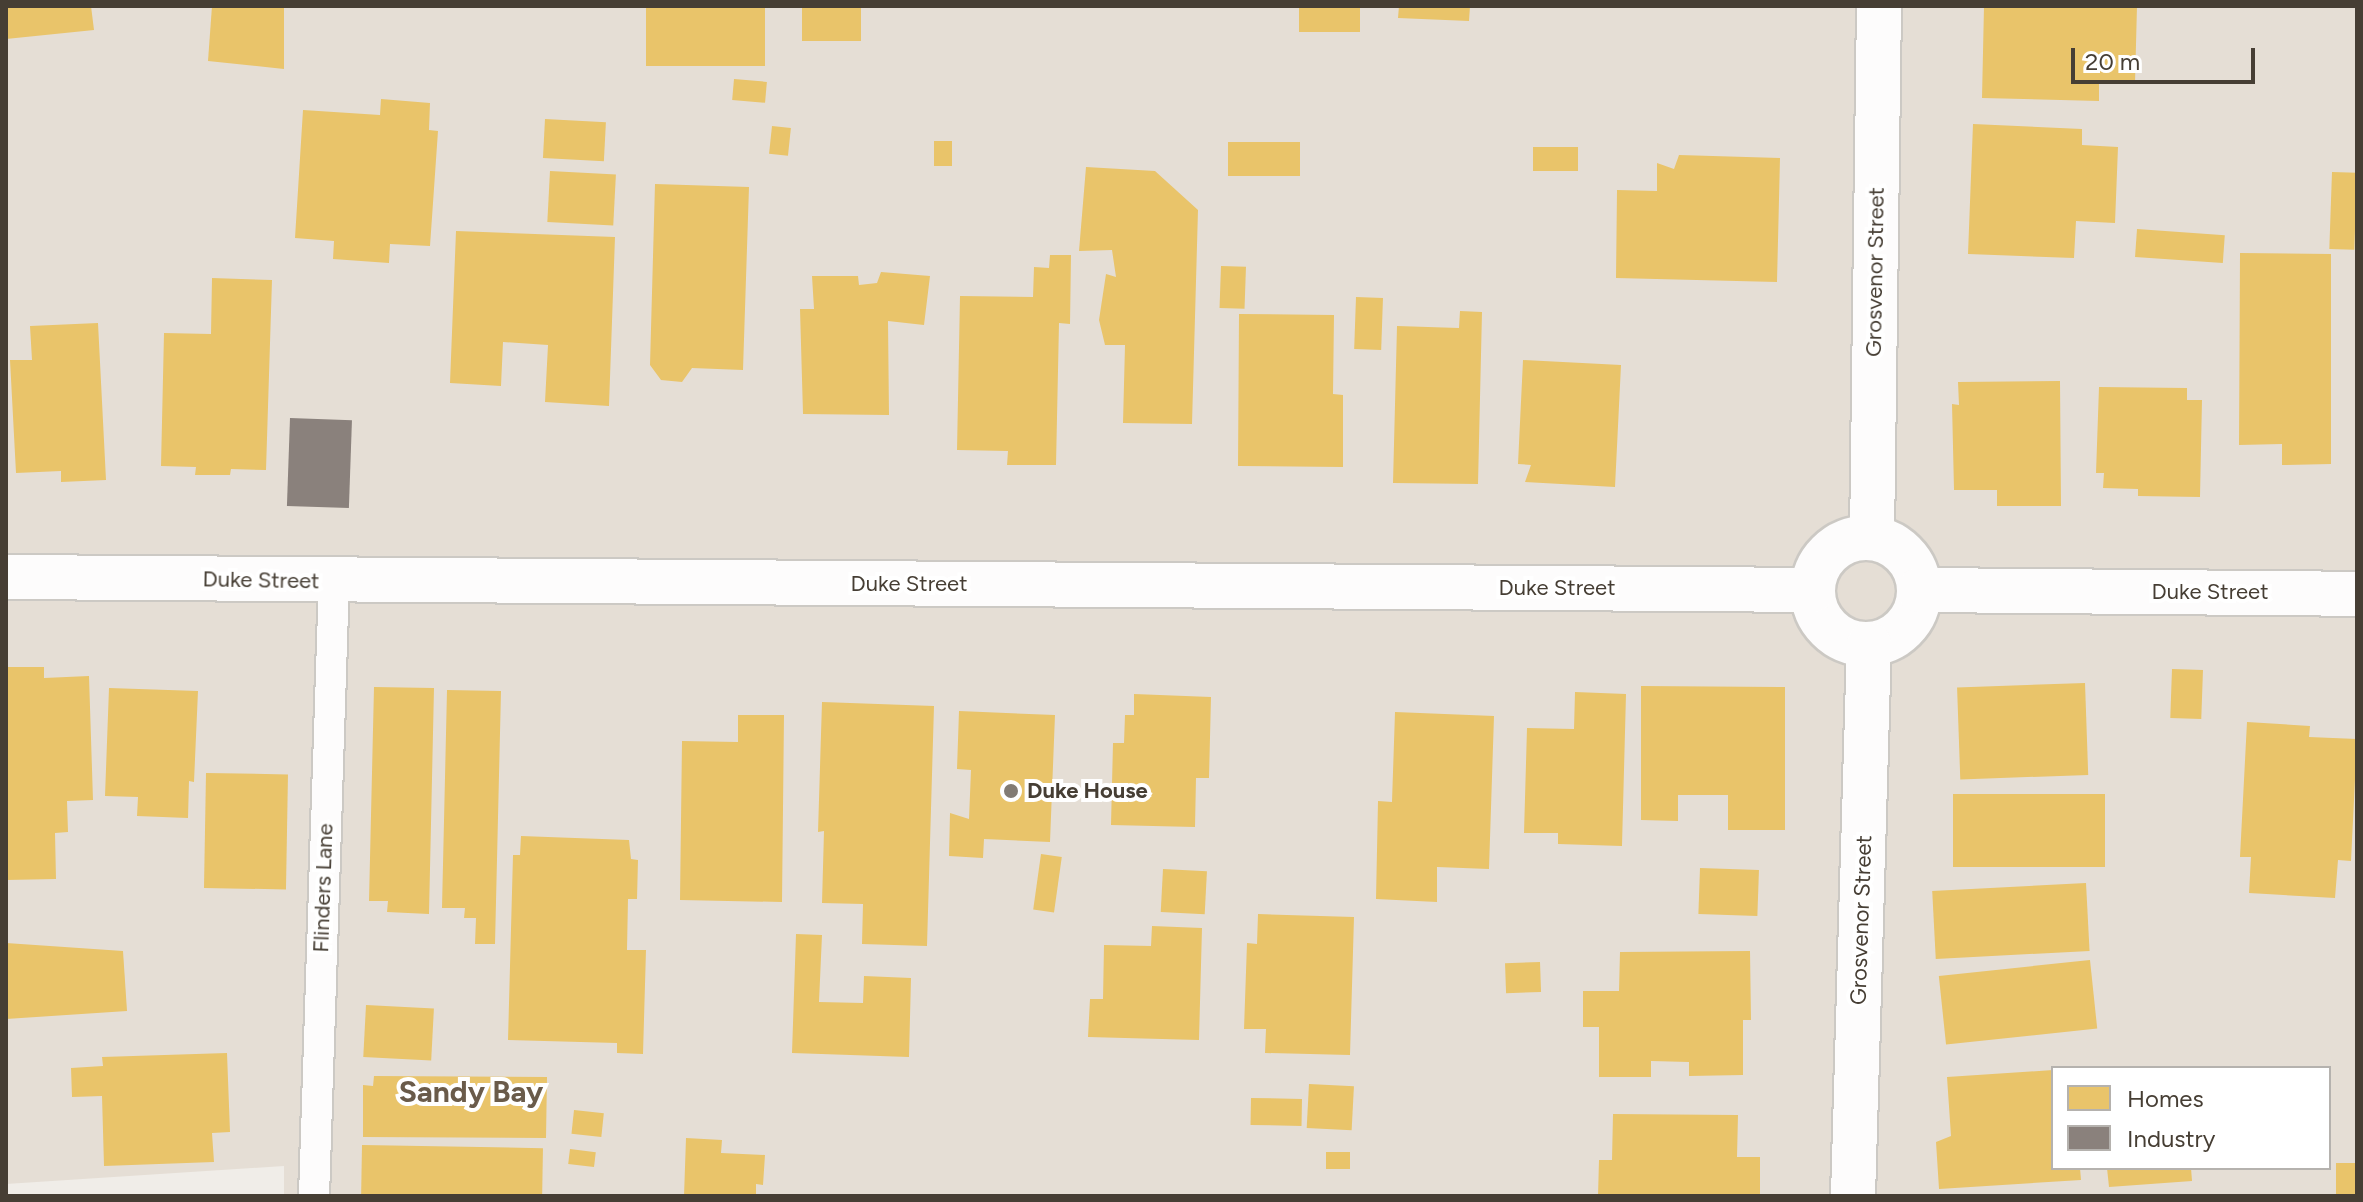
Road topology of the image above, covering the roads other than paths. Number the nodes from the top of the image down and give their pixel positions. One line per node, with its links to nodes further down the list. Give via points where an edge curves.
1 (1879, 6): 2 (street, Grosvenor Street)
2 (1872, 538): 5 (street, via 1838,546 1816,573); 6 (street, via 1887,542 1910,562)
3 (6, 577): 4 (street, Duke Street)
4 (334, 581): 5 (street, Duke Street); 9 (lane, Flinders Lane)
5 (1813, 590): 8 (street, via 1815,608 1829,630)
6 (1919, 590): 7 (street, Duke Street); 8 (street, via 1910,620 1899,632)
7 (2357, 594)
8 (1869, 644): 10 (street, Grosvenor Street)
9 (314, 1196)
10 (1853, 1196)

